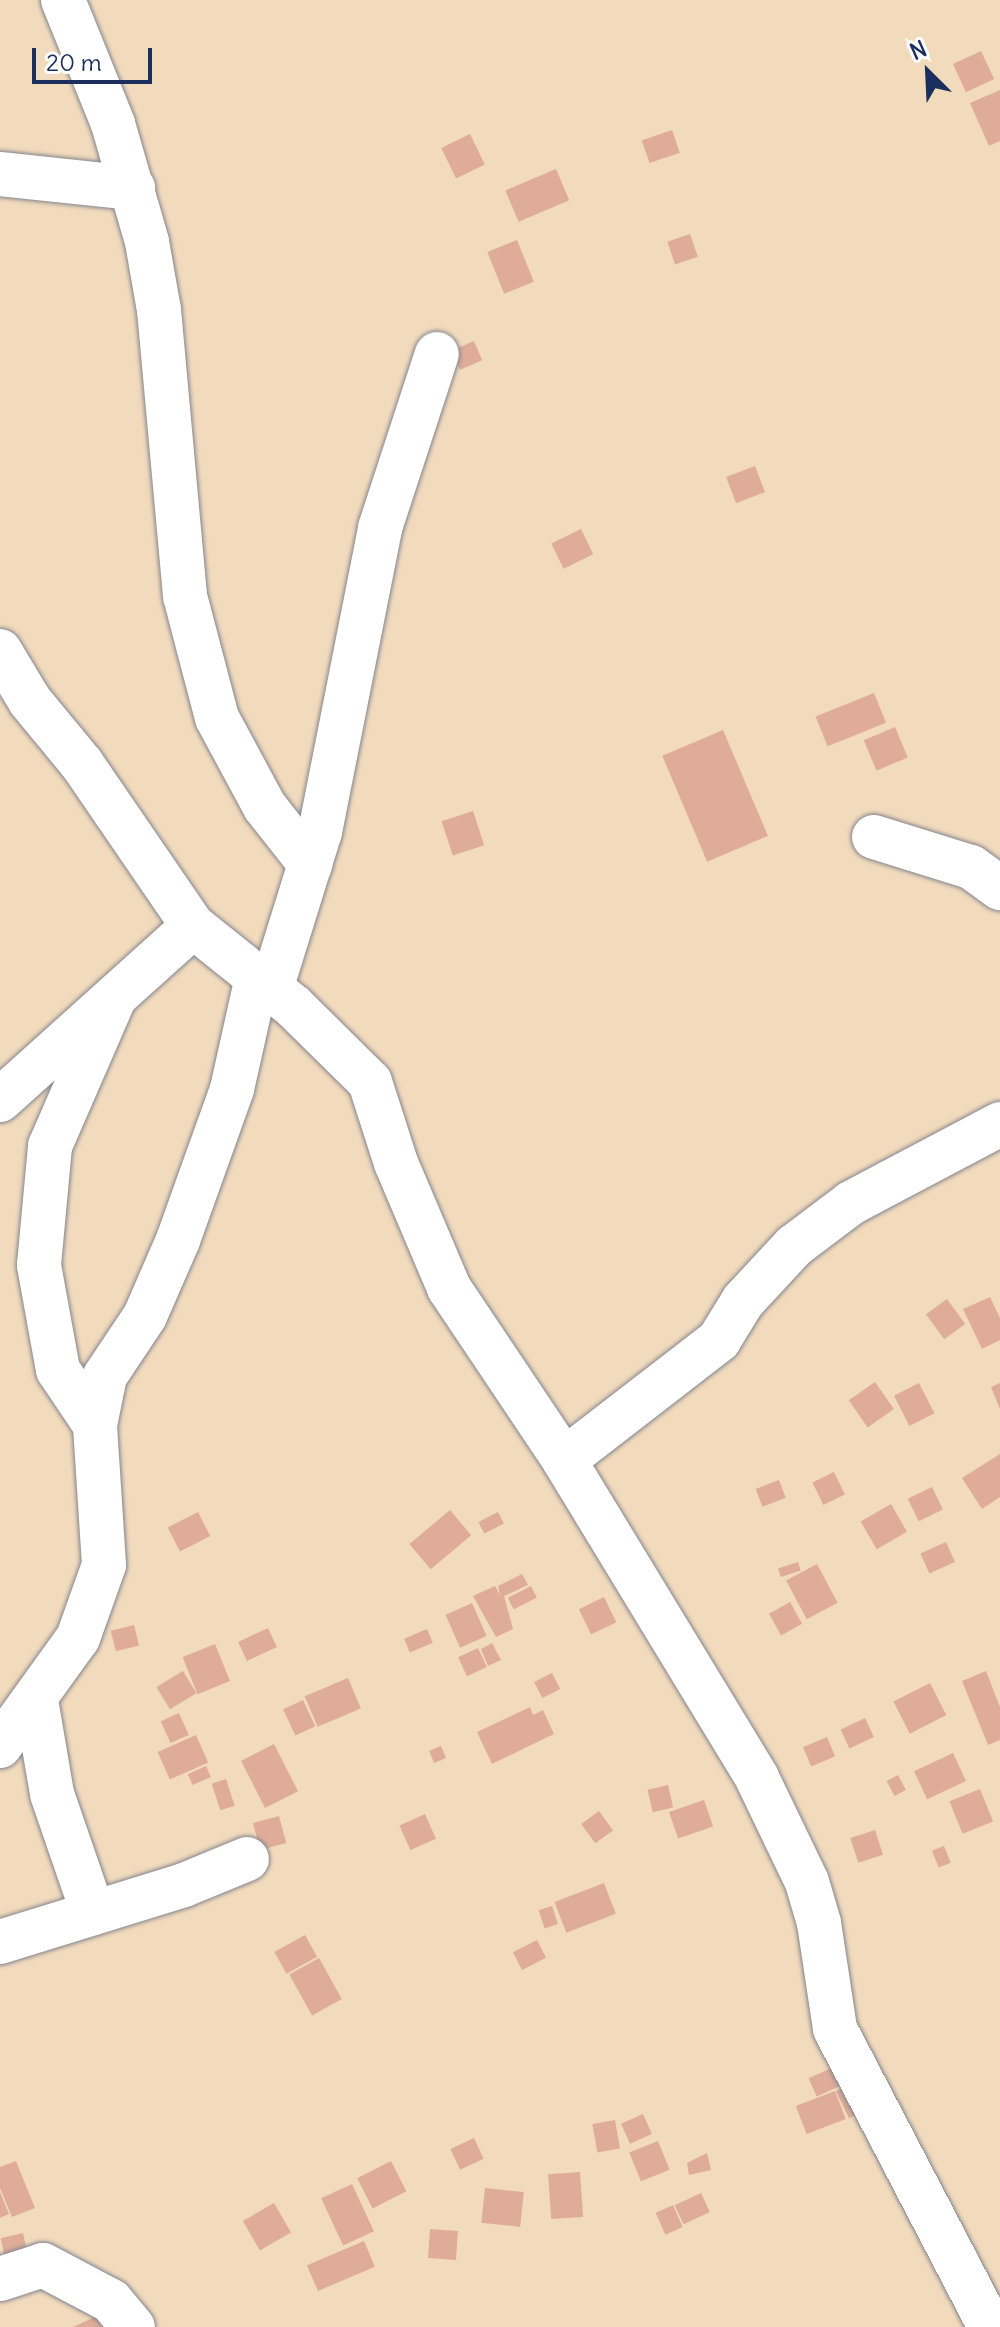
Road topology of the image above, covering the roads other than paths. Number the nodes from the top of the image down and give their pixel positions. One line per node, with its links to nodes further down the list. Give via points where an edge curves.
1 (63, 0): 3 (street)
2 (0, 174): 3 (street)
3 (133, 188): 7 (street, via 159,310 185,596 213,703 265,807)
4 (437, 354): 7 (street, via 380,528)
5 (0, 651): 9 (street, via 30,701 82,764)
6 (874, 837): 8 (street, via 971,867)
7 (310, 864): 10 (street)
8 (1000, 888)
9 (193, 926): 10 (street); 11 (street)
10 (264, 983): 14 (street, via 178,1240 145,1316 105,1376); 15 (street, via 353,1059 370,1082 396,1163 449,1288)
11 (114, 999): 12 (street); 14 (street, via 50,1146 39,1265 58,1370)
12 (0, 1100)
13 (1000, 1124): 15 (street, via 851,1203 794,1246 743,1301 719,1340)
14 (95, 1425): 16 (street, via 104,1565 78,1638)
15 (564, 1460): 23 (street, via 757,1778 807,1882 819,1923 835,2029)
16 (36, 1700): 17 (street); 19 (street, via 52,1794)
17 (0, 1746)
18 (247, 1859): 19 (street)
19 (93, 1913): 20 (street)
20 (0, 1942)
21 (0, 2279): 22 (street, via 43,2265 111,2301)
22 (133, 2327)
23 (990, 2327)

